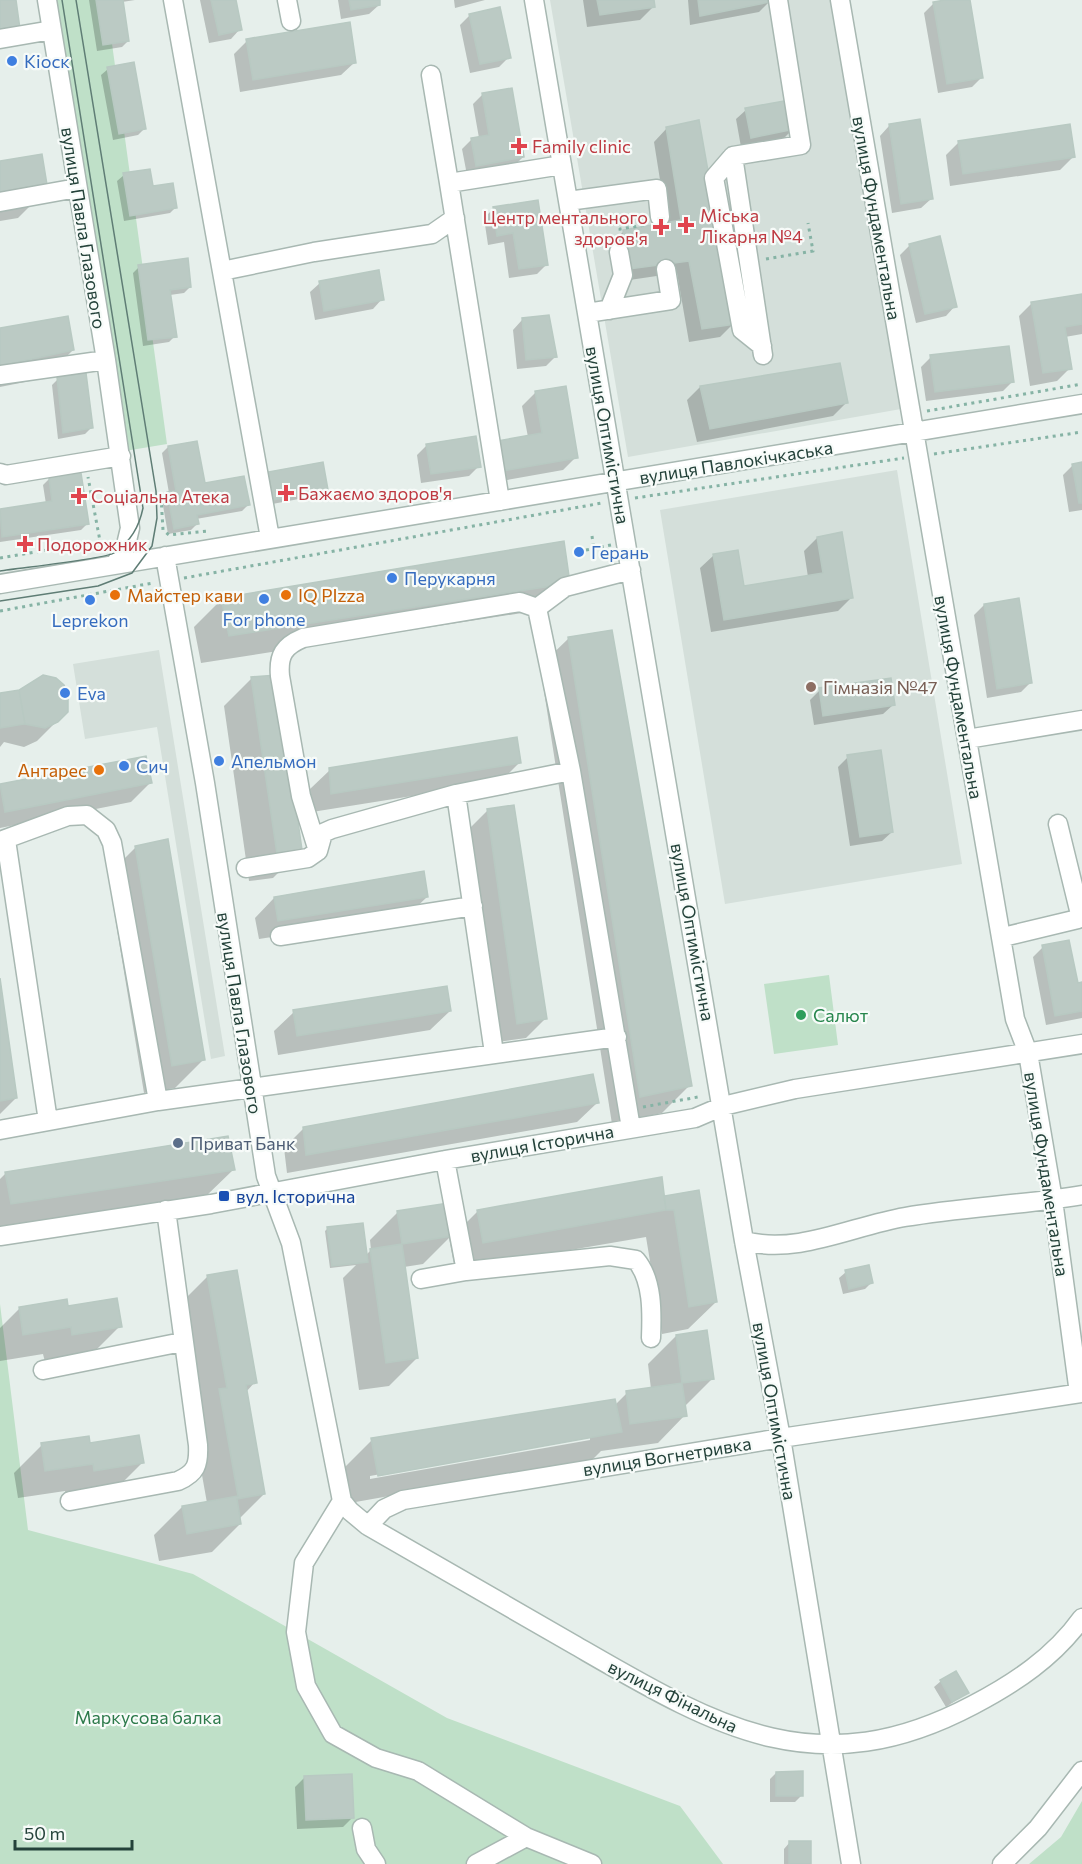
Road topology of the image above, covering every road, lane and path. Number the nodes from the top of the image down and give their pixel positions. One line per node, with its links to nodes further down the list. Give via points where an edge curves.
1 (47, 0): 8 (street, вулиця Павла Глазового)
2 (173, 0): 23 (street)
3 (287, 0): 7 (street)
4 (534, 0): 12 (street, вулиця Оптимістична)
5 (778, 0): 11 (street, via 801,145)
6 (840, 0): 29 (street, вулиця Фундаментальна)
7 (291, 21)
8 (52, 30): 9 (street); 14 (street, вулиця Павла Глазового)
9 (0, 39)
10 (431, 75): 13 (street)
11 (734, 156): 21 (street); 21 (street, via 714,178 742,330 762,350)
12 (562, 165): 13 (street); 15 (street, вулиця Оптимістична)
13 (449, 183): 18 (street)
14 (77, 188): 16 (street); 26 (street, вулиця Павла Глазового)
15 (568, 201): 17 (street, via 657,189); 25 (street, вулиця Оптимістична)
16 (0, 202)
17 (660, 217): 20 (path, via 646,219 647,225 620,229)
18 (455, 218): 23 (street, via 432,234); 38 (street)
19 (808, 222): 21 (path, via 813,251)
20 (620, 246): 24 (street, via 623,275)
21 (749, 261)
22 (666, 269): 24 (street, via 672,308)
23 (222, 271): 42 (street)
24 (609, 310): 25 (street)
25 (587, 313): 35 (street, вулиця Оптимістична)
26 (106, 360): 27 (street); 31 (street, вулиця Павла Глазового)
27 (0, 375)
28 (1082, 404): 29 (street, вулиця Павлокічкаська)
29 (913, 432): 32 (street, вулиця Фундаментальна); 35 (street, вулиця Павлокічкаська)
30 (1082, 432): 32 (path)
31 (121, 456): 33 (street); 49 (street, вулиця Павла Глазового, via 130,528 125,549)
32 (917, 456): 37 (path); 56 (street, вулиця Фундаментальна)
33 (86, 462): 34 (street, via 6,476); 48 (path, via 100,541)
34 (0, 473)
35 (616, 482): 38 (street, вулиця Павлокічкаська); 50 (street, вулиця Оптимістична)
36 (161, 498): 40 (path, via 163,530)
37 (628, 499)
38 (500, 501): 42 (street, вулиця Павлокічкаська)
39 (478, 526): 51 (path)
40 (180, 535)
41 (592, 536): 44 (path)
42 (270, 538): 46 (street, вулиця Павлокічкаська)
43 (611, 545): 44 (path)
44 (594, 549): 45 (path); 47 (path)
45 (586, 550)
46 (165, 556): 49 (street, вулиця Павлокічкаська); 51 (street, вулиця Павла Глазового)
47 (595, 557)
48 (0, 558)
49 (115, 564): 52 (street, вулиця Павлокічкаська)
50 (631, 570): 53 (street, via 565,587); 72 (street, вулиця Оптимістична)
51 (169, 581): 54 (path); 70 (street, вулиця Павла Глазового)
52 (0, 584)
53 (537, 608): 57 (street); 61 (street, via 520,602 303,638 289,644 278,663 301,796)
54 (0, 610)
55 (1082, 720): 56 (street)
56 (967, 739): 65 (street, вулиця Фундаментальна)
57 (571, 771): 58 (street); 66 (street)
58 (456, 794): 61 (street, via 332,829 323,833); 63 (street)
59 (1058, 824): 65 (street, via 1078,919)
60 (3, 840): 71 (street, via 68,816 87,814 106,830 112,843); 73 (street)
61 (318, 850): 62 (street, via 308,858)
62 (246, 868)
63 (472, 906): 64 (street); 68 (street)
64 (280, 936)
65 (1003, 937): 69 (street, вулиця Фундаментальна, via 1015,1019)
66 (617, 1037): 68 (street); 74 (street)
67 (1082, 1044): 69 (street, вулиця Історична)
68 (494, 1053): 70 (street)
69 (1028, 1053): 72 (street, вулиця Історична, via 795,1089); 79 (street, вулиця Фундаментальна)
70 (252, 1089): 71 (street); 77 (street, вулиця Павла Глазового)
71 (158, 1101): 73 (street)
72 (723, 1106): 74 (street, вулиця Історична, via 695,1118); 82 (street, вулиця Оптимістична)
73 (48, 1121): 75 (street)
74 (631, 1128): 76 (street, вулиця Історична)
75 (0, 1130)
76 (445, 1160): 77 (street, вулиця Історична); 83 (street)
77 (271, 1192): 80 (street, вулиця Історична); 91 (street, вулиця Павла Глазового, via 291,1243)
78 (1082, 1195): 79 (street)
79 (1053, 1200): 82 (street, via 904,1217 796,1243 770,1246); 88 (street, вулиця Фундаментальна)
80 (166, 1210): 81 (street, вулиця Історична); 86 (street)
81 (0, 1236)
82 (744, 1241): 89 (street, вулиця Оптимістична)
83 (466, 1271): 84 (street); 85 (street, via 610,1256 636,1260 646,1277)
84 (421, 1279)
85 (651, 1338)
86 (182, 1342): 87 (street); 90 (street, via 199,1454 198,1466 191,1476)
87 (43, 1370)
88 (1080, 1393): 89 (street, вулиця Вогнетривка)
89 (781, 1438): 92 (street, вулиця Вогнетривка, via 403,1500 384,1509); 94 (street, вулиця Оптимістична)
90 (70, 1501)
91 (342, 1501): 92 (street); 97 (street, via 304,1563 296,1632 306,1686 333,1734 376,1758 418,1771)
92 (368, 1526): 94 (street, вулиця Фінальна, via 713,1720 772,1739)
93 (1082, 1618): 94 (street, вулиця Фінальна, via 1060,1645 1032,1669 956,1715 914,1733)
94 (832, 1744): 101 (street, вулиця Оптимістична)
95 (1082, 1772): 102 (street, via 1038,1828)
96 (362, 1828): 98 (street, via 366,1849)
97 (526, 1837): 99 (street); 100 (street)
98 (376, 1864)
99 (476, 1864)
100 (592, 1864)
101 (851, 1864)
102 (1002, 1864)

